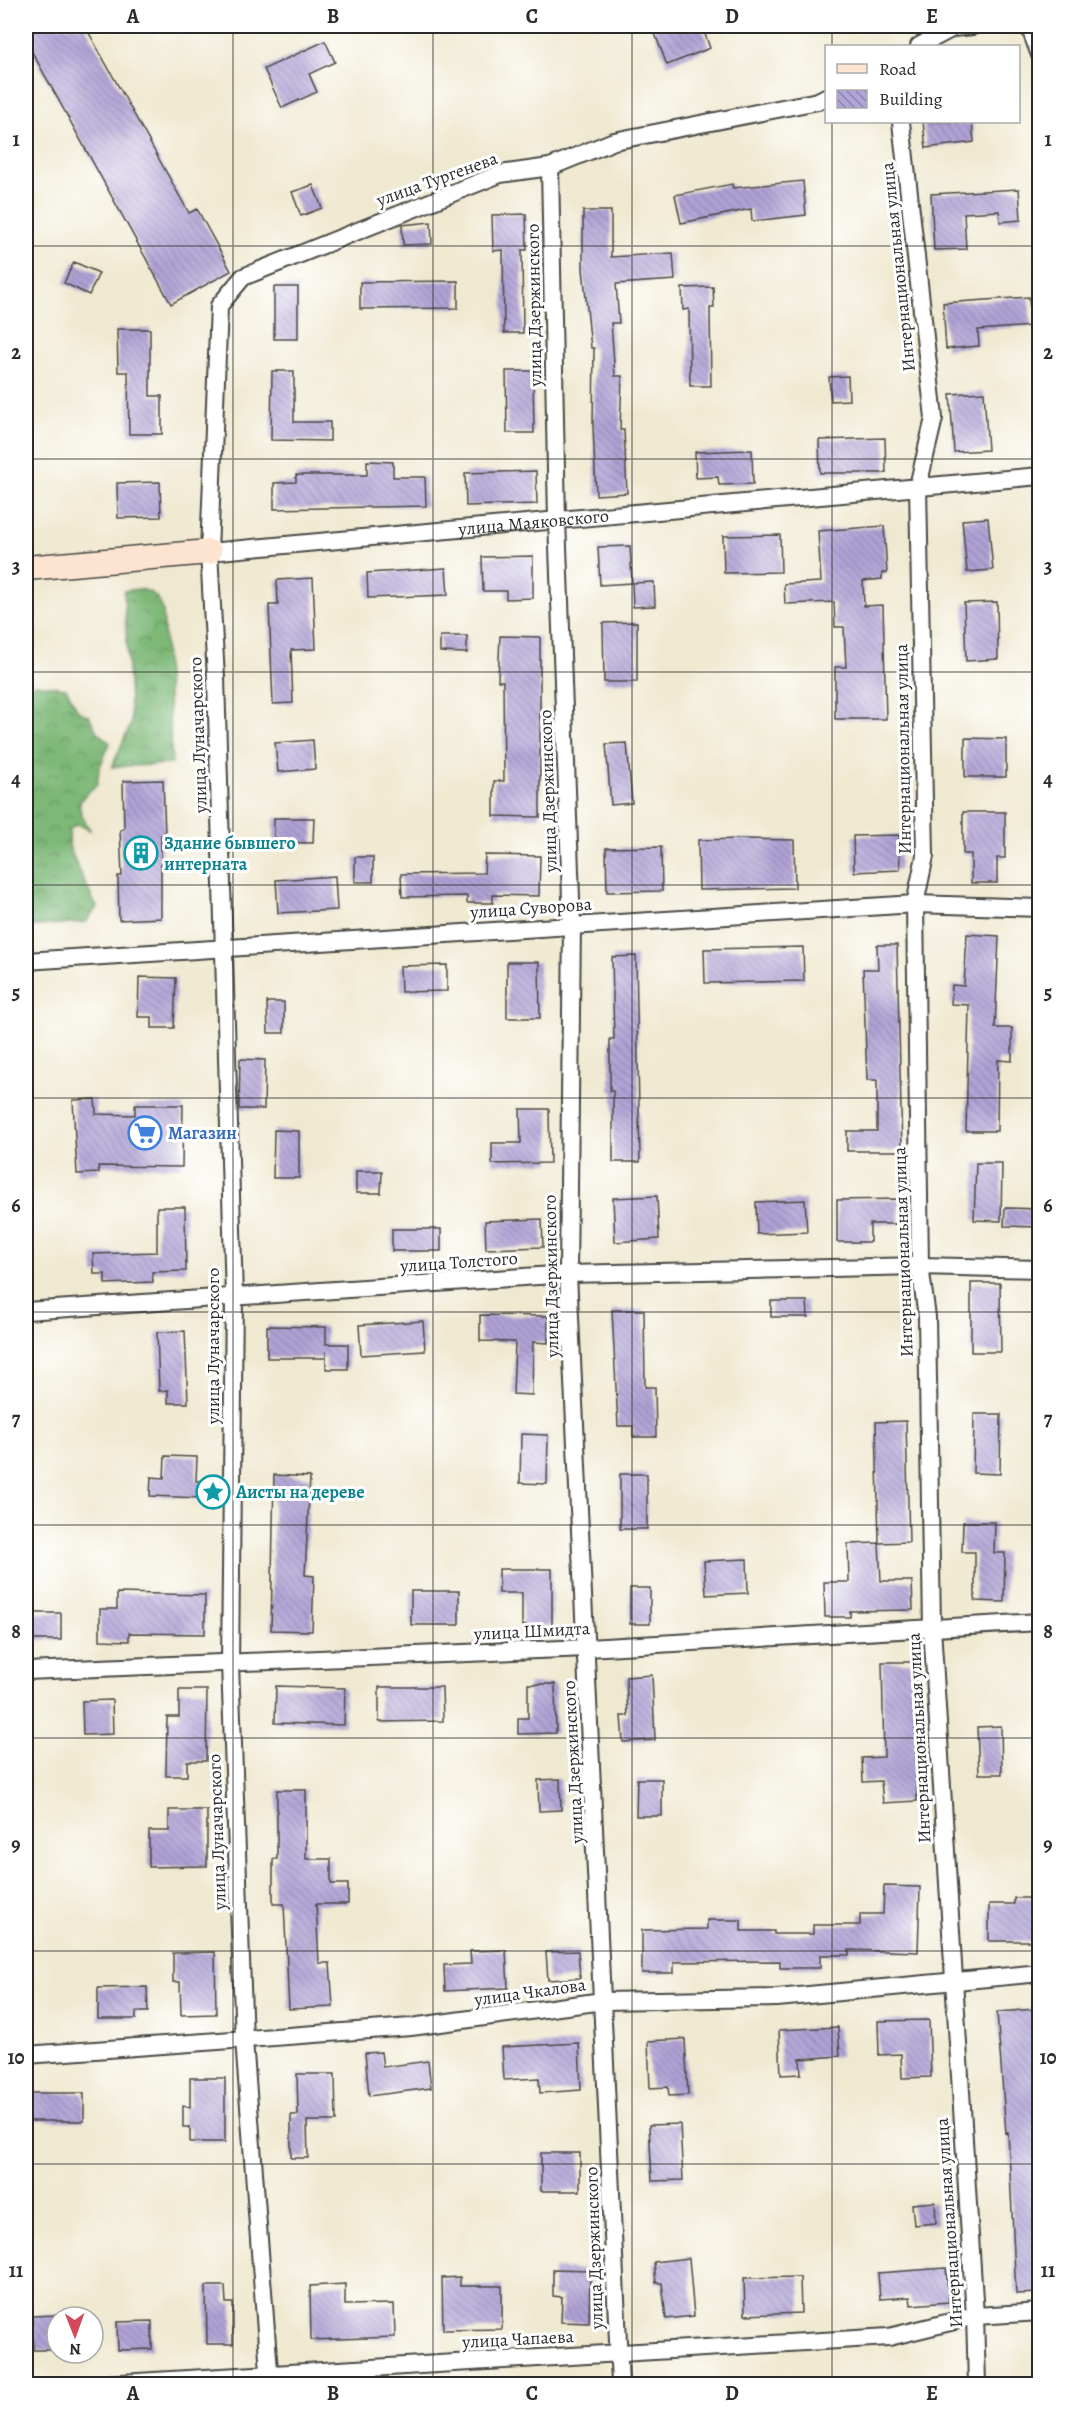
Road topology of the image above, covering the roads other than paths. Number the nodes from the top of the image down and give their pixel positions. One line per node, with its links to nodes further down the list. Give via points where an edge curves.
1 (974, 26): 3 (street, via 953,28)
2 (1029, 26): 4 (street)
3 (921, 45)
4 (1040, 55)
5 (825, 98): 7 (street, улица Тургенева, via 614,141)
6 (901, 123): 10 (street, Интернациональная улица, via 934,418)
7 (550, 167): 8 (street, улица Тургенева, via 500,174 243,277); 11 (street, улица Дзержинского)
8 (219, 306): 12 (street, улица Луначарского)
9 (1040, 476): 10 (street, улица Маяковского)
10 (918, 486): 11 (street, улица Маяковского); 14 (street, Интернациональная улица, via 925,856)
11 (557, 520): 12 (street, улица Маяковского); 16 (street, улица Дзержинского)
12 (209, 552): 13 (street, улица Маяковского); 17 (street, улица Луначарского)
13 (26, 568)
14 (915, 904): 15 (street, улица Суворова); 16 (street, улица Суворова); 19 (street, Интернациональная улица)
15 (1040, 908)
16 (572, 925): 17 (street, улица Суворова); 21 (street, улица Дзержинского)
17 (224, 947): 18 (street, улица Суворова); 22 (street, улица Луначарского)
18 (26, 961)
19 (920, 1266): 20 (street, улица Толстого); 21 (street, улица Толстого); 25 (street, Интернациональная улица, via 927,1317)
20 (1040, 1269)
21 (568, 1274): 22 (street, улица Толстого); 26 (street, улица Дзержинского)
22 (234, 1298): 23 (street, улица Толстого); 27 (street, улица Луначарского)
23 (26, 1311)
24 (1040, 1622): 25 (street, улица Шмидта)
25 (932, 1627): 26 (street, улица Шмидта); 30 (street, Интернациональная улица)
26 (587, 1648): 27 (street, улица Шмидта); 31 (street, улица Дзержинского)
27 (230, 1664): 28 (street, улица Шмидта); 32 (street, улица Луначарского)
28 (26, 1671)
29 (1040, 1973): 30 (street, улица Чкалова)
30 (954, 1979): 31 (street, улица Чкалова, via 777,1998); 35 (street, Интернациональная улица)
31 (603, 2001): 32 (street, улица Чкалова, via 411,2027); 36 (street, улица Дзержинского)
32 (244, 2040): 33 (street, улица Чкалова); 37 (street, улица Луначарского)
33 (26, 2055)
34 (1040, 2312): 35 (street, улица Чапаева)
35 (975, 2316): 36 (street, улица Чапаева, via 889,2337); 40 (street, Интернациональная улица)
36 (617, 2352): 37 (street, улица Чапаева); 39 (street, улица Дзержинского)
37 (269, 2379): 38 (street, улица Чапаева)
38 (104, 2385)
39 (620, 2385)
40 (977, 2385)

